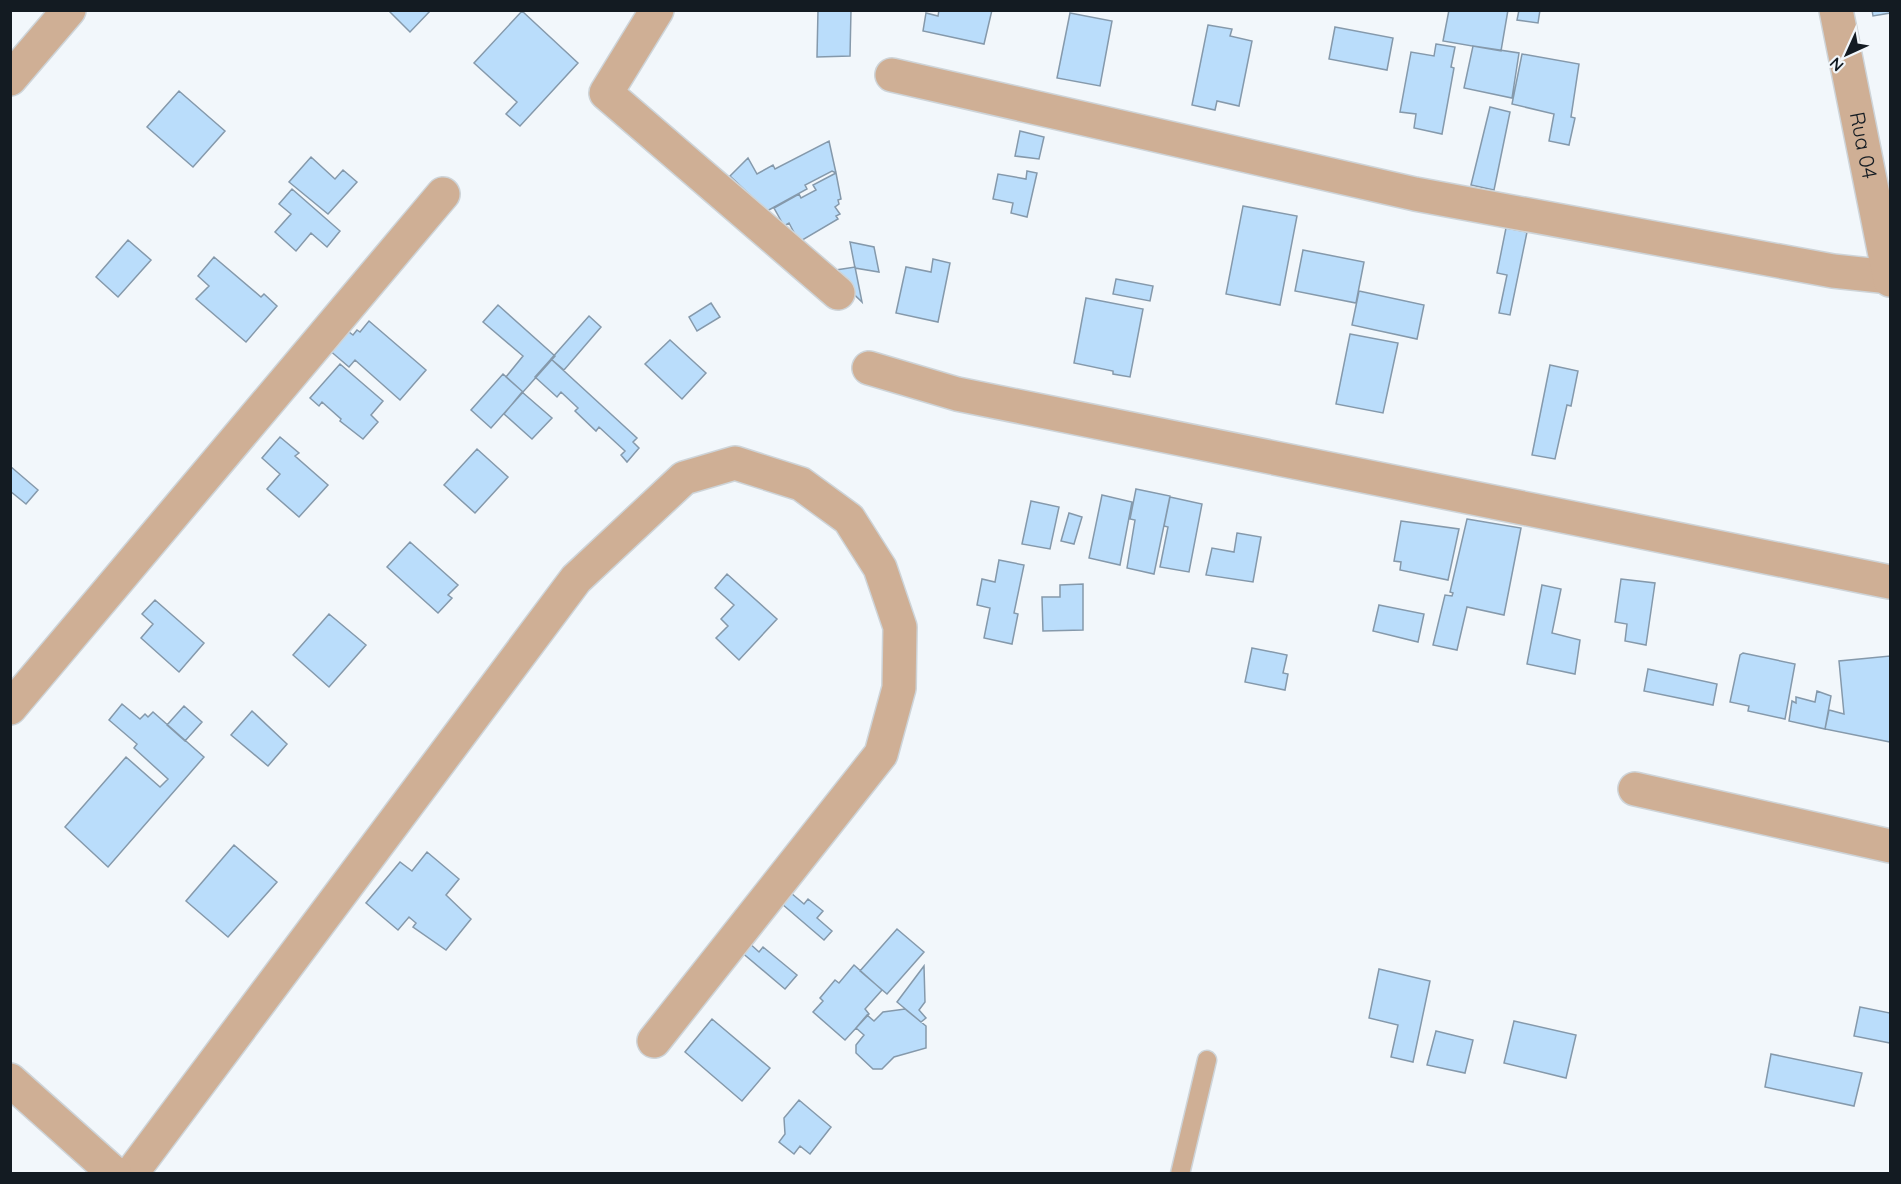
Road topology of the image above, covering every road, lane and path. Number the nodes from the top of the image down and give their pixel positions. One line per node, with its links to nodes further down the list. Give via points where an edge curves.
1 (69, 10): 5 (street)
2 (657, 10): 8 (street, via 606,93)
3 (1836, 10): 7 (street, Rua 04)
4 (892, 75): 7 (street, via 1415,194 1833,271)
5 (10, 79)
6 (443, 194): 11 (street)
7 (1890, 278)
8 (838, 293)
9 (869, 368): 10 (street, via 957,394)
10 (1890, 582)
11 (10, 708)
12 (1635, 789): 13 (street)
13 (1890, 846)
14 (654, 1041): 18 (street, via 881,754 899,688 900,627 880,568 849,519 801,484 735,463 684,478 576,579)
15 (1207, 1060): 19 (lane)
16 (10, 1080): 17 (street)
17 (115, 1173)
18 (131, 1173)
19 (1180, 1173)

